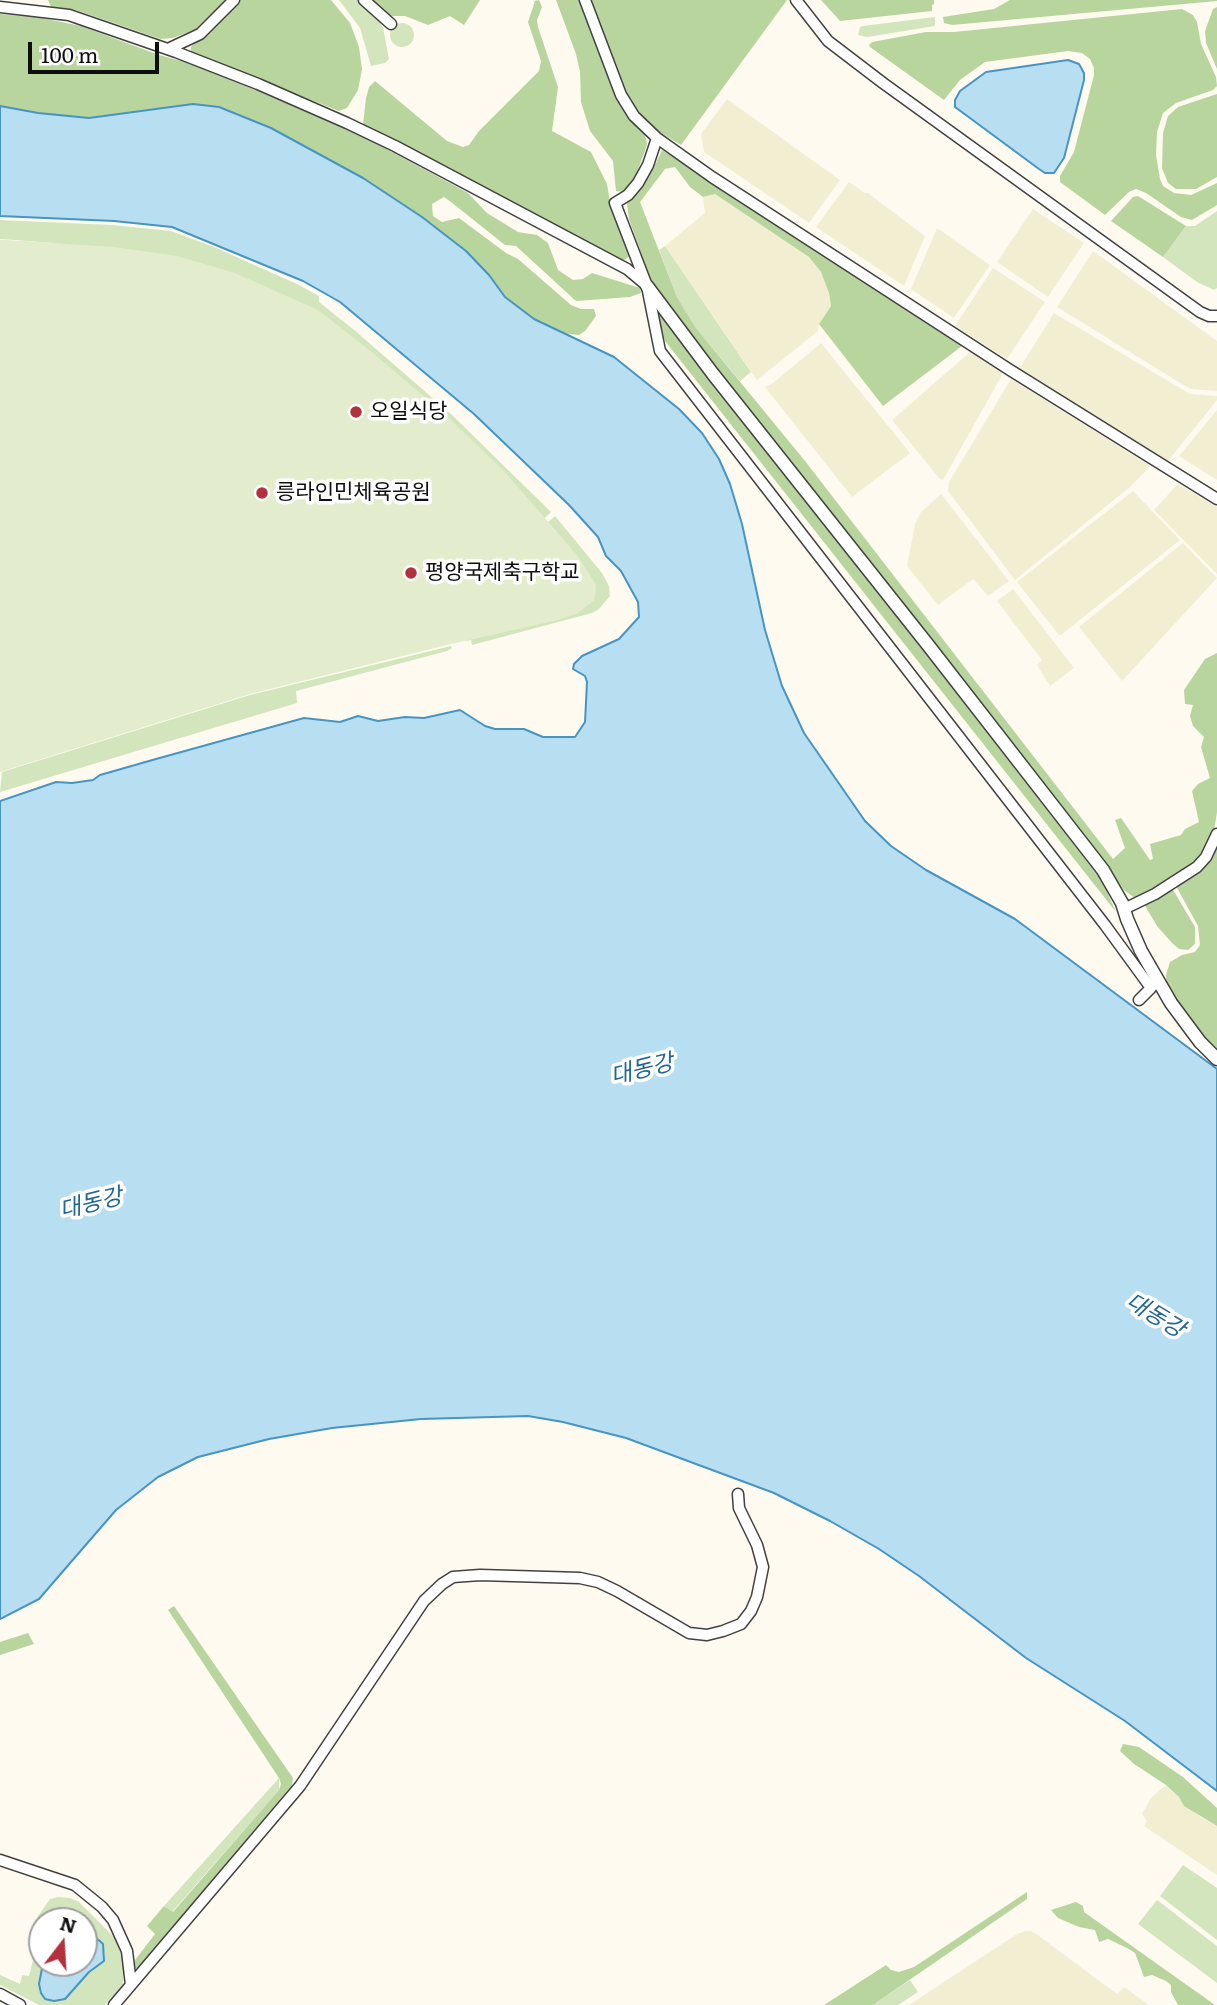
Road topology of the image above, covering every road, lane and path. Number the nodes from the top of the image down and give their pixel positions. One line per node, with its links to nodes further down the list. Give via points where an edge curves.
1 (234, 0): 7 (street, via 200,34)
2 (364, 0): 6 (street)
3 (585, 0): 8 (street, via 621,95 634,116)
4 (796, 0): 10 (street, via 828,41 883,83 1200,312)
5 (0, 7): 7 (street, via 69,15)
6 (391, 24)
7 (169, 49): 9 (street, via 359,128 617,264)
8 (657, 138): 9 (street, via 638,183 615,203); 11 (street, via 1010,370)
9 (647, 286): 13 (street, via 1102,870); 14 (street, via 660,351 1105,925 1151,988)
10 (1217, 316)
11 (1217, 499)
12 (1217, 834): 13 (street, via 1197,867)
13 (1124, 909): 15 (street, via 1171,1003)
14 (1139, 1000)
15 (1217, 1059)
16 (738, 1494): 18 (street, via 739,1508 758,1545 763,1567 751,1611 741,1624 723,1631 689,1633 617,1591 580,1578 480,1575 453,1577 442,1584 424,1601 300,1786)
17 (0, 1860): 18 (street, via 75,1885 102,1907 127,1951)
18 (131, 1984): 21 (street)
19 (0, 1994): 20 (street)
20 (20, 2005)
21 (114, 2005)

